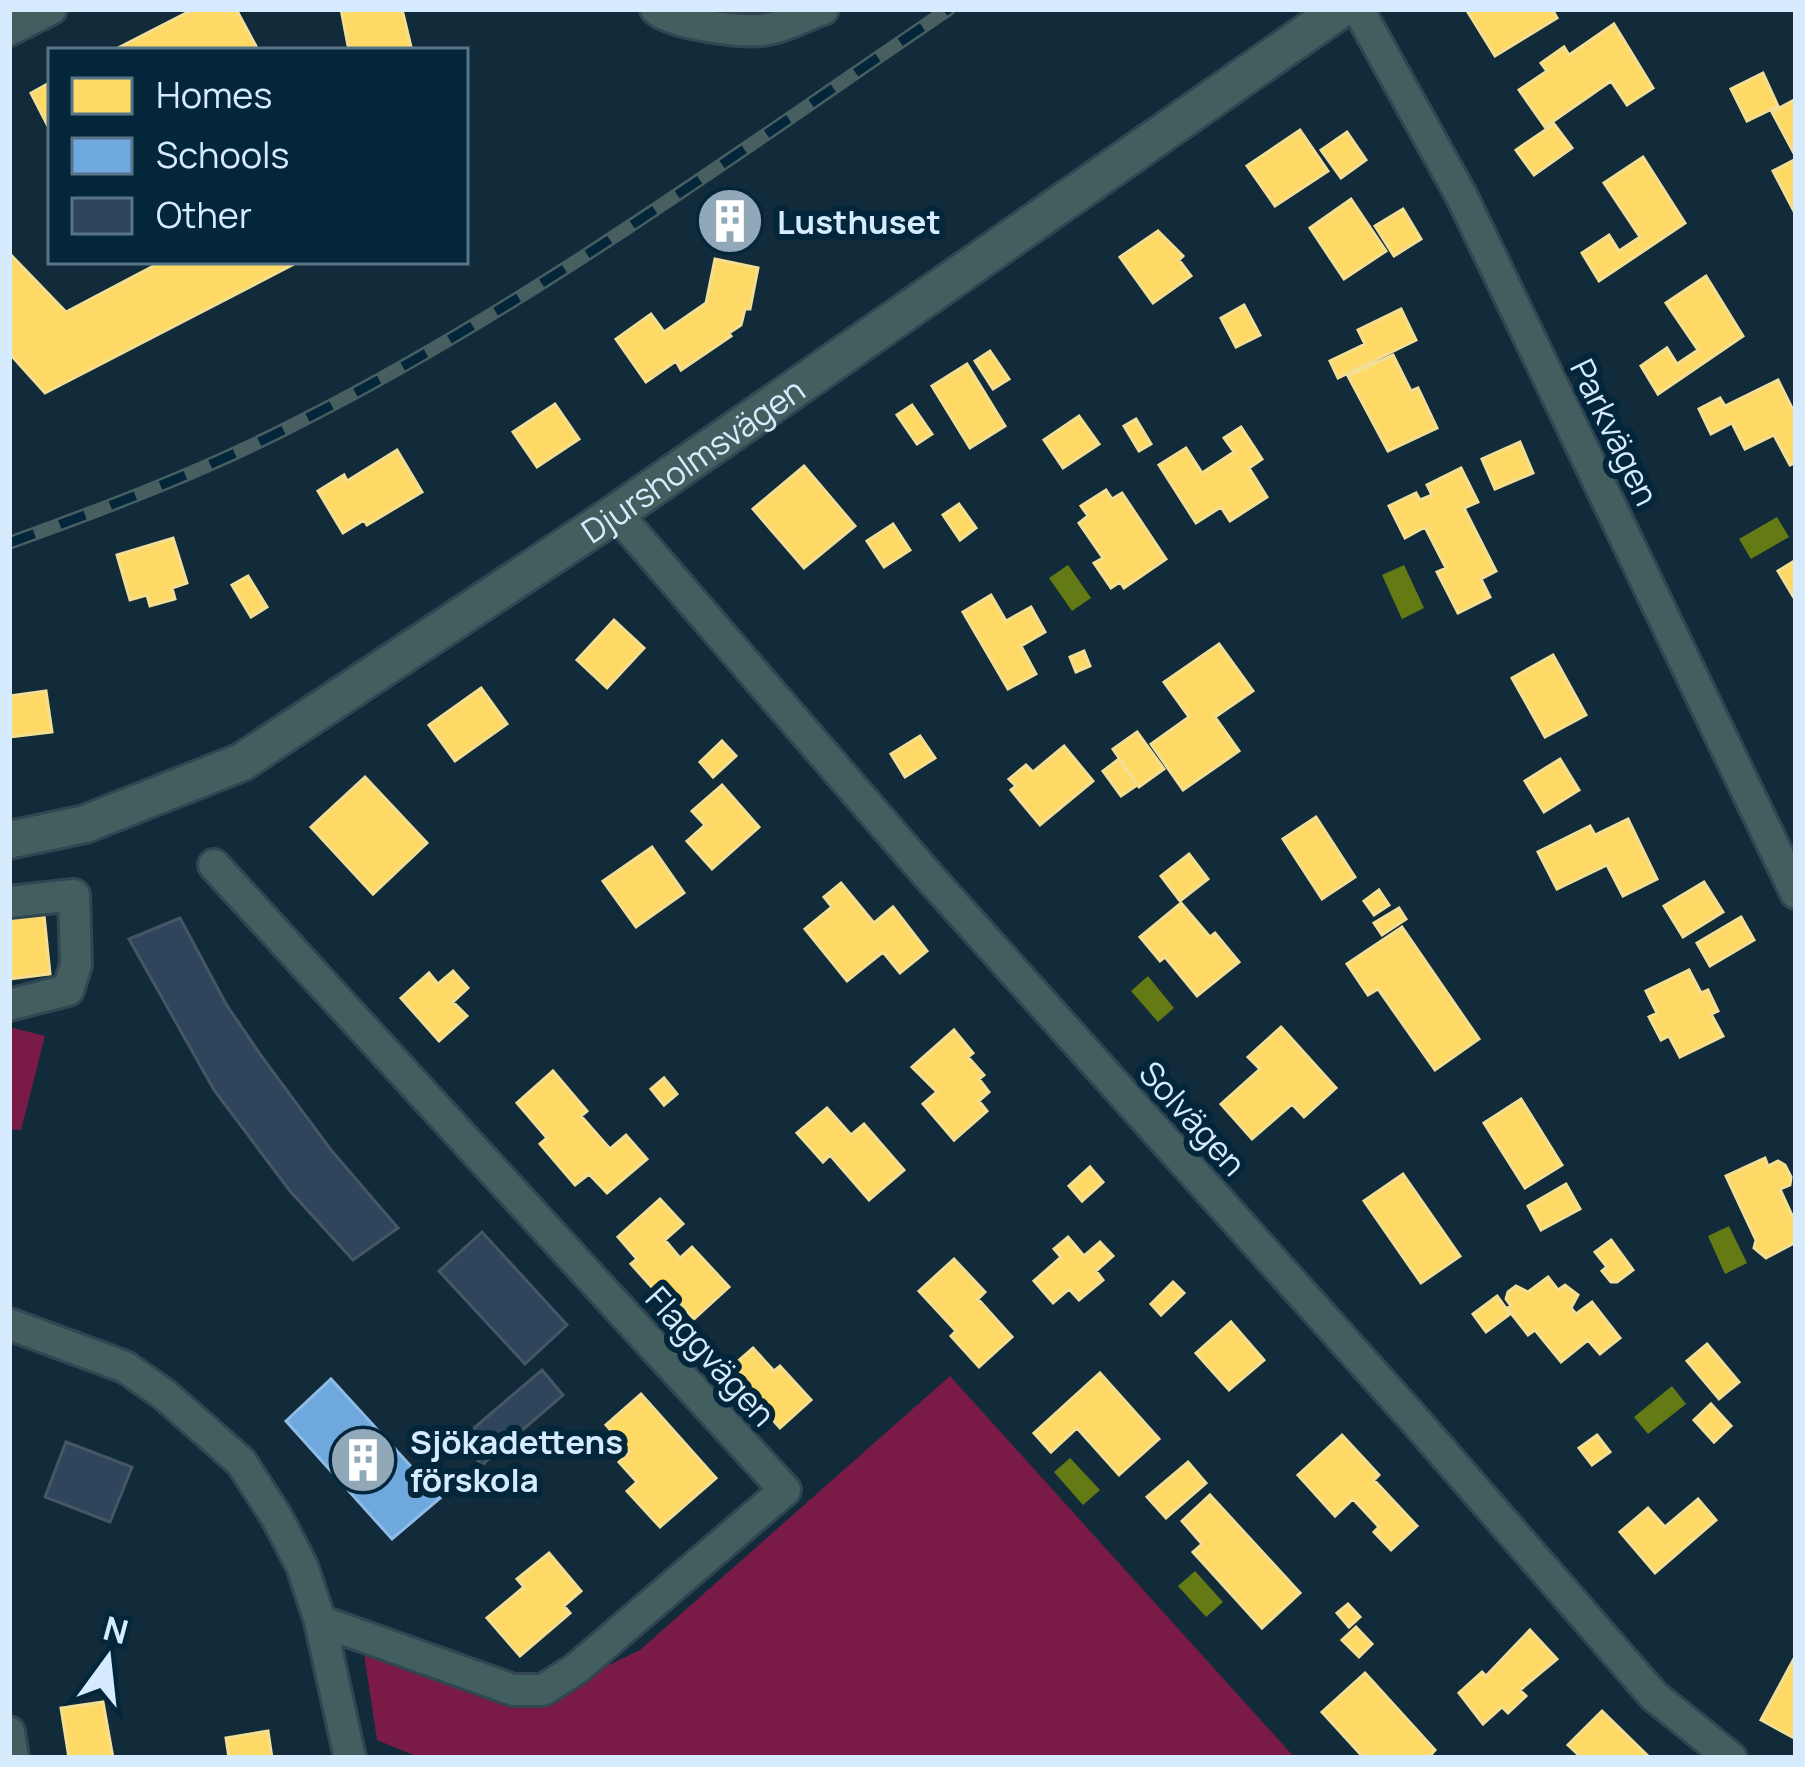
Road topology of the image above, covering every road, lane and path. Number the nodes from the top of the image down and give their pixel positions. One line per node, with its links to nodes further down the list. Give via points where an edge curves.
1 (51, 9): 6 (street)
2 (656, 9): 3 (street, via 712,26 766,30)
3 (823, 9)
4 (1342, 9): 7 (street, Djursholmsvägen)
5 (1358, 9): 10 (street, Parkvägen, via 1462,195)
6 (9, 30)
7 (616, 513): 8 (street, Djursholmsvägen, via 242,762 86,824); 18 (street, Solvägen, via 1654,1696)
8 (9, 840)
9 (214, 866): 14 (street, Flaggvägen, via 785,1490 543,1690 513,1690)
10 (1796, 893)
11 (9, 902): 12 (street, via 74,895 76,965 68,990)
12 (9, 1005)
13 (9, 1324): 14 (street, via 125,1367 241,1462 302,1566)
14 (320, 1621): 17 (street)
15 (9, 1732): 16 (street)
16 (14, 1758)
17 (350, 1758)
18 (1731, 1758)

